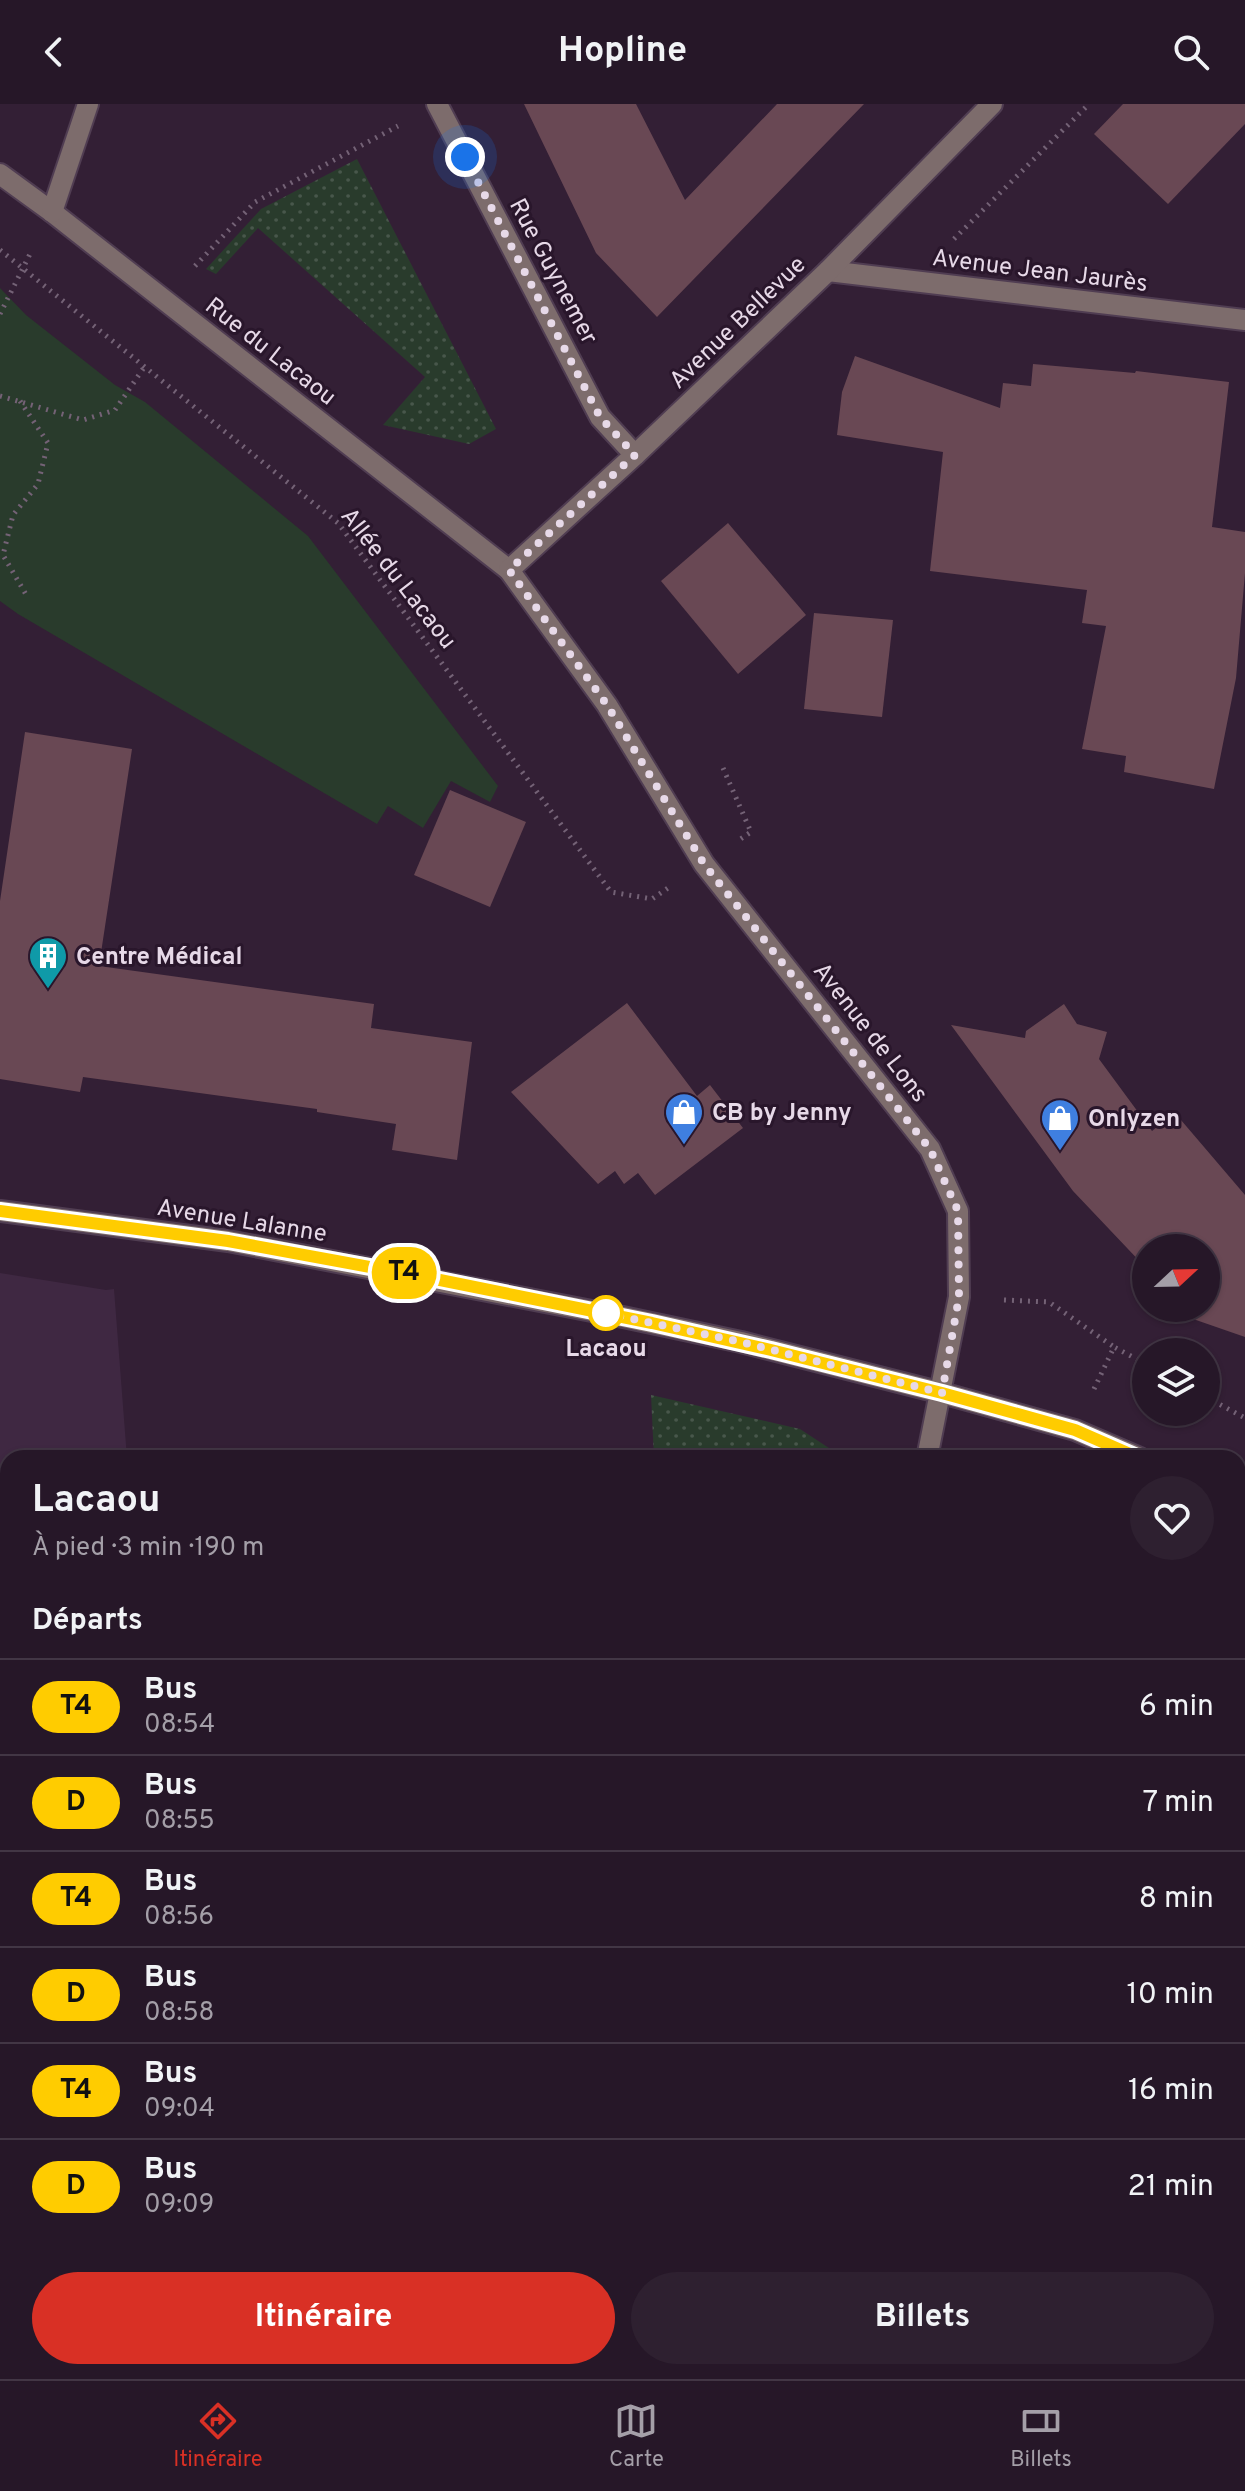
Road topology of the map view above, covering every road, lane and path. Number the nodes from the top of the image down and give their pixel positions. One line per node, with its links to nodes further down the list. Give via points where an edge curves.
1 (88, 104): 6 (street)
2 (438, 104): 11 (path, via 255,202); 17 (street, Rue Guynemer, via 600,417)
3 (992, 104): 9 (street, Avenue Bellevue)
4 (1089, 104): 10 (path)
5 (0, 174): 6 (street, Rue du Lacaou)
6 (52, 212): 8 (path); 11 (street, Rue du Lacaou)
7 (0, 250): 8 (path, Allée du Lacaou)
8 (23, 268): 12 (path); 14 (path, Allée du Lacaou)
9 (828, 271): 10 (street, Avenue Jean Jaurès); 17 (street, Avenue Bellevue)
10 (912, 281): 13 (street, Avenue Jean Jaurès)
11 (164, 300): 18 (street, Rue du Lacaou)
12 (0, 314)
13 (1245, 320)
14 (145, 366): 16 (path, via 115,410 83,420); 20 (path, Allée du Lacaou, via 338,523 611,892)
15 (0, 396): 16 (path)
16 (20, 401): 19 (path, via 48,443 38,484 13,515 3,555)
17 (635, 455): 18 (street, Avenue Bellevue)
18 (509, 570): 22 (street, Avenue de Lons, via 607,705 704,864 930,1149 958,1211)
19 (28, 598)
20 (652, 899)
21 (0, 1211): 25 (street, Avenue Lalanne, via 228,1241 430,1278 741,1342)
22 (959, 1297): 23 (path, via 1049,1302); 25 (street, Avenue de Lons)
23 (1114, 1347): 24 (path); 28 (path)
24 (1132, 1357)
25 (942, 1393): 28 (street); 29 (street, Avenue de Lons)
26 (1220, 1405): 27 (path)
27 (1245, 1418)
28 (1075, 1430): 30 (street)
29 (929, 1450)
30 (1121, 1450)

